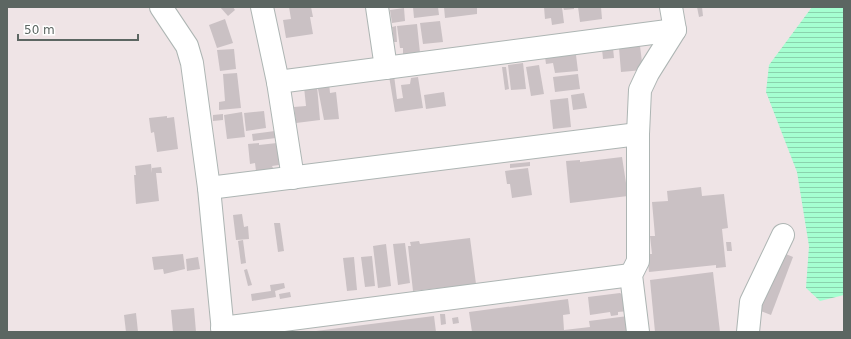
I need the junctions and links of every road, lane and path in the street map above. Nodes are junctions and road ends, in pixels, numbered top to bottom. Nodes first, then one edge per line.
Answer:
1 (161, 7) edge
2 (262, 7) edge
3 (377, 7) edge
4 (671, 7) edge
5 (675, 30) junction
6 (386, 68) junction
7 (278, 82) junction
8 (638, 134) junction
9 (293, 178) junction
10 (209, 188) junction
11 (783, 236) dead end
12 (631, 275) junction
13 (223, 330) edge
14 (638, 332) edge
15 (748, 332) edge

1 - 10 street
2 - 7 street
3 - 6 street
4 - 5 street
5 - 6 street
5 - 8 street
6 - 7 street
7 - 9 street
8 - 9 street
8 - 12 street
9 - 10 street
10 - 13 street
11 - 15 street
12 - 13 street
12 - 14 street

